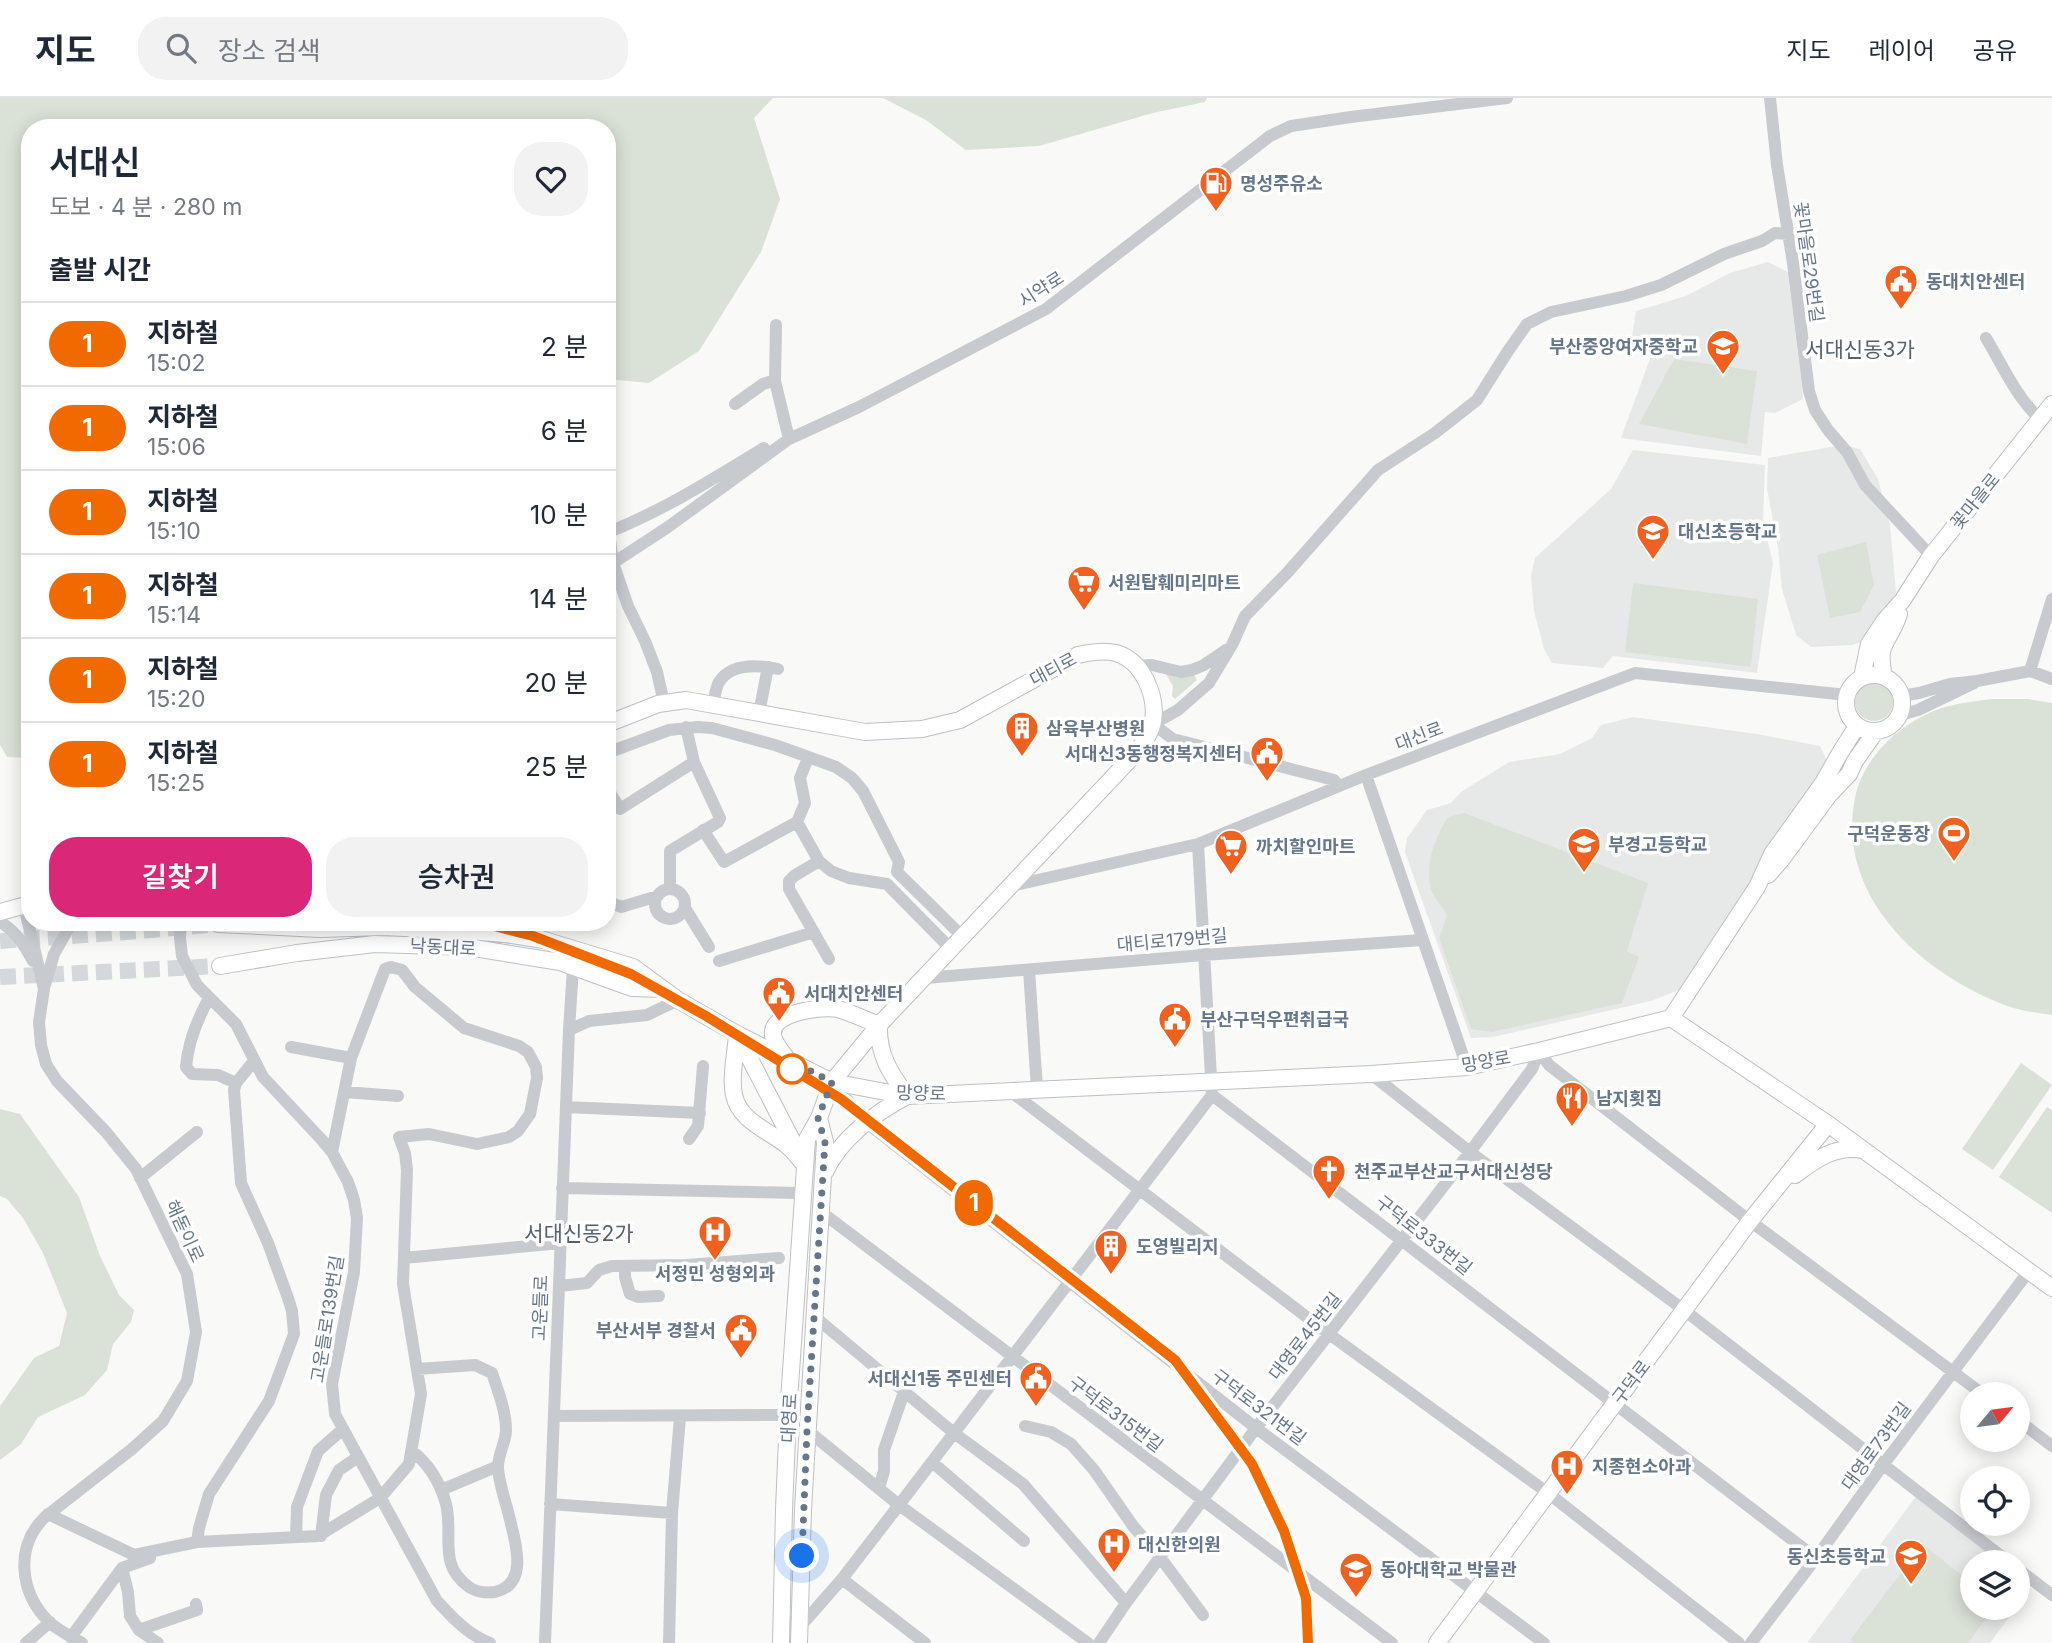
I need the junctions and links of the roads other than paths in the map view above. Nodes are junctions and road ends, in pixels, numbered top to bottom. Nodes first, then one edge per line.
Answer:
1 (1507, 98) edge
2 (1770, 98) edge
3 (1788, 234) junction
4 (776, 326) dead end
5 (1986, 338) dead end
6 (775, 380) junction
7 (735, 404) dead end
8 (2052, 404) edge
9 (2040, 419) junction
10 (788, 435) junction
11 (616, 529) edge
12 (1931, 556) junction
13 (616, 561) edge
14 (616, 579) edge
15 (2052, 598) edge
16 (1902, 601) junction
17 (1232, 645) junction
18 (1135, 666) junction
19 (2030, 671) junction
20 (1884, 676) junction
21 (1862, 677) junction
22 (2052, 679) edge
23 (1977, 681) junction
24 (1847, 695) junction
25 (1901, 696) junction
26 (664, 703) junction
27 (713, 705) junction
28 (760, 713) junction
29 (1900, 715) junction
30 (616, 717) edge
31 (1153, 724) junction
32 (1857, 726) junction
33 (686, 727) junction
34 (1876, 731) junction
35 (616, 750) edge
36 (808, 758) junction
37 (694, 762) junction
38 (1366, 775) junction
39 (1339, 786) junction
40 (616, 803) edge
41 (797, 822) junction
42 (703, 830) junction
43 (1198, 844) junction
44 (819, 861) junction
45 (1012, 886) junction
46 (1757, 887) junction
47 (670, 888) junction
48 (658, 895) junction
49 (616, 905) edge
50 (21, 907) edge
51 (685, 908) junction
52 (0, 912) edge
53 (0, 922) edge
54 (32, 931) edge
55 (67, 931) edge
56 (180, 931) edge
57 (453, 931) edge
58 (814, 932) junction
59 (1422, 940) junction
60 (958, 944) junction
61 (709, 947) dead end
62 (1204, 955) junction
63 (828, 959) dead end
64 (719, 961) dead end
65 (220, 966) tunnel mouth
66 (573, 967) junction
67 (40, 970) junction
68 (1029, 970) junction
69 (925, 978) junction
70 (44, 989) junction
71 (662, 989) junction
72 (209, 998) junction
73 (678, 1000) junction
74 (1671, 1018) junction
75 (879, 1025) junction
76 (569, 1030) junction
77 (737, 1034) junction
78 (291, 1047) dead end
79 (1539, 1051) junction
80 (351, 1058) junction
81 (787, 1059) junction
82 (254, 1062) junction
83 (703, 1066) dead end
84 (1467, 1066) junction
85 (1371, 1074) junction
86 (832, 1082) junction
87 (236, 1083) junction
88 (1212, 1088) junction
89 (1037, 1090) junction
90 (1010, 1091) junction
91 (344, 1092) junction
92 (398, 1096) dead end
93 (907, 1096) junction
94 (566, 1107) junction
95 (700, 1113) junction
96 (818, 1118) junction
97 (867, 1123) junction
98 (1828, 1124) junction
99 (197, 1132) dead end
100 (689, 1139) dead end
101 (1864, 1150) junction
102 (332, 1152) junction
103 (1469, 1152) junction
104 (804, 1164) junction
105 (141, 1178) junction
106 (823, 1178) junction
107 (562, 1188) junction
108 (1140, 1189) junction
109 (1776, 1189) junction
110 (802, 1193) junction
111 (821, 1211) junction
112 (1750, 1221) junction
113 (1402, 1240) junction
114 (561, 1243) junction
115 (404, 1258) junction
116 (779, 1258) dead end
117 (625, 1266) junction
118 (2029, 1271) junction
119 (1070, 1282) junction
120 (559, 1286) junction
121 (2052, 1288) edge
122 (659, 1296) dead end
123 (1684, 1310) junction
124 (815, 1317) junction
125 (1329, 1334) junction
126 (1013, 1357) junction
127 (417, 1369) junction
128 (1953, 1371) junction
129 (1967, 1382) edge
130 (904, 1392) junction
131 (1614, 1405) junction
132 (788, 1415) junction
133 (554, 1416) junction
134 (680, 1417) junction
135 (1025, 1426) dead end
136 (1256, 1427) junction
137 (343, 1429) junction
138 (2030, 1429) edge
139 (807, 1430) junction
140 (954, 1433) junction
141 (2052, 1446) edge
142 (412, 1451) junction
143 (358, 1457) junction
144 (932, 1462) junction
145 (1883, 1465) junction
146 (498, 1466) junction
147 (879, 1488) junction
148 (441, 1490) junction
149 (1548, 1493) junction
150 (380, 1498) junction
151 (1202, 1500) junction
152 (550, 1504) junction
153 (899, 1505) junction
154 (672, 1513) junction
155 (48, 1514) junction
156 (321, 1536) junction
157 (296, 1537) junction
158 (1024, 1541) dead end
159 (197, 1542) junction
160 (1993, 1550) edge
161 (1160, 1557) junction
162 (1816, 1559) junction
163 (122, 1568) junction
164 (2030, 1578) edge
165 (842, 1579) junction
166 (1476, 1591) junction
167 (2052, 1595) edge
168 (1126, 1603) junction
169 (196, 1604) dead end
170 (1203, 1615) dead end
171 (50, 1622) junction
172 (139, 1630) junction
173 (799, 1635) edge
174 (76, 1641) edge
175 (26, 1643) edge
176 (158, 1643) edge
177 (490, 1643) edge
178 (545, 1643) edge
179 (669, 1643) edge
180 (781, 1643) edge
181 (925, 1643) edge
182 (1088, 1643) edge
183 (1099, 1643) edge
184 (1392, 1643) edge
185 (1437, 1643) edge
186 (1544, 1643) edge
187 (1739, 1643) edge
188 (1751, 1643) edge

1 - 10 street, 시약로
2 - 3 street, 꽃마을로29번길
3 - 12 street, 꽃마을로29번길
3 - 17 street
4 - 6 street
5 - 9 street
6 - 7 street
6 - 10 street
8 - 9 main road, 꽃마을로
9 - 12 main road, 꽃마을로
10 - 11 street
10 - 13 street, 시약로
12 - 16 main road, 꽃마을로
14 - 26 street
15 - 19 street
16 - 20 main road, 꽃마을로
16 - 21 main road, 꽃마을로
17 - 18 street
17 - 31 street
18 - 28 main road, 대티로
18 - 31 main road
19 - 22 street
19 - 23 street
20 - 21 main road
20 - 25 main road
21 - 24 main road, 꽃마을로
23 - 25 street
23 - 29 street
24 - 32 main road
24 - 38 street, 대신로
25 - 29 main road
26 - 27 main road, 대티로
26 - 30 main road, 대티로
27 - 28 main road, 대티로
27 - 28 street
29 - 34 main road
31 - 39 street
31 - 45 main road
32 - 34 main road
32 - 46 main road
33 - 35 street
33 - 36 street
33 - 37 street
34 - 46 main road
36 - 41 street
36 - 60 street
37 - 40 street
37 - 42 street
38 - 39 street, 대신로
38 - 59 street
39 - 43 street, 대신로
41 - 42 street
41 - 44 street
42 - 47 street
43 - 45 street, 대신로
43 - 62 street
44 - 58 street
44 - 60 street
45 - 60 main road
46 - 74 main road
47 - 48 street
47 - 51 street
48 - 49 street
48 - 51 street
50 - 52 main road
51 - 61 street
53 - 67 street
54 - 67 street, 해돋이로
55 - 70 street
56 - 72 street, 고운들로139번길
57 - 71 main road, 낙동대로
58 - 63 street
58 - 64 street
59 - 62 street, 대티로179번길
59 - 84 street
60 - 69 main road
62 - 68 street, 대티로179번길
62 - 88 street
65 - 66 main road, 낙동대로
66 - 71 main road, 낙동대로
66 - 76 street, 고운들로
67 - 70 street, 해돋이로
68 - 69 street, 대티로179번길
68 - 89 street
69 - 75 main road
70 - 105 street, 해돋이로
71 - 73 main road, 낙동대로
72 - 82 street, 고운들로139번길
72 - 87 street
73 - 76 street
73 - 77 main road, 낙동대로
74 - 79 main road, 망양로
74 - 98 main road
75 - 81 main road
75 - 86 main road
75 - 93 main road
76 - 94 street, 고운들로
77 - 81 main road, 낙동대로
77 - 104 main road
77 - 104 main road
78 - 80 street
79 - 84 main road, 망양로
79 - 103 street, 대영로45번길
79 - 112 street
80 - 91 street
80 - 115 street
81 - 86 main road, 낙동대로
82 - 87 street
82 - 102 street, 고운들로139번길
83 - 95 street
84 - 85 main road, 망양로
85 - 88 main road, 망양로
85 - 103 street
86 - 93 main road, 망양로
86 - 96 main road
86 - 97 street, 구덕로321번길
87 - 159 street
88 - 89 main road, 망양로
88 - 108 street
88 - 113 street, 구덕로333번길
89 - 90 main road, 망양로
90 - 93 main road, 망양로
90 - 108 street
91 - 92 street
91 - 102 street
93 - 97 main road
94 - 95 street
94 - 107 street, 고운들로
95 - 100 street
96 - 104 main road, 대영로
96 - 106 main road, 대영로
97 - 106 main road
97 - 119 street, 구덕로321번길
98 - 101 main road
98 - 109 main road, 구덕로
99 - 105 street
101 - 109 main road
101 - 118 main road
102 - 137 street, 고운들로139번길
103 - 113 street, 대영로45번길
103 - 123 street
104 - 110 main road, 대영로
105 - 155 street, 해돋이로
106 - 111 main road, 대영로
107 - 110 street
107 - 114 street, 고운들로
108 - 119 street
108 - 125 street
109 - 112 main road, 구덕로
110 - 132 main road, 대영로
111 - 124 main road, 대영로
111 - 126 street, 구덕로315번길
112 - 123 main road, 구덕로
112 - 128 street
113 - 125 street, 대영로45번길
113 - 131 street, 구덕로333번길
114 - 115 street
114 - 120 street, 고운들로
115 - 127 street
116 - 117 street
117 - 120 street
117 - 122 street
118 - 121 main road
118 - 128 street, 대영로73번길
119 - 126 street
119 - 136 street, 구덕로321번길
120 - 133 street, 고운들로
123 - 131 main road, 구덕로
123 - 145 street
124 - 130 street
124 - 139 main road, 대영로
125 - 136 street, 대영로45번길
125 - 149 street
126 - 140 street
126 - 151 street, 구덕로315번길
127 - 142 street
127 - 146 street
128 - 129 street
128 - 145 street, 대영로73번길
130 - 140 street
130 - 147 street
131 - 149 main road, 구덕로
131 - 162 street, 구덕로333번길
132 - 134 street
132 - 180 main road, 대영로
133 - 134 street
133 - 152 street, 고운들로
134 - 154 street
135 - 161 street
136 - 151 street, 대영로45번길
136 - 166 street, 구덕로321번길
137 - 143 street, 고운들로139번길
137 - 157 street
138 - 141 street
139 - 147 street
139 - 173 main road, 대영로
140 - 144 street
140 - 168 street
142 - 148 street
142 - 150 street
143 - 150 street, 고운들로139번길
143 - 156 street
144 - 153 street
144 - 158 street
145 - 160 street
145 - 162 street, 대영로73번길
146 - 148 street
146 - 148 street
147 - 153 street
149 - 166 main road, 구덕로
149 - 187 street
150 - 156 street
150 - 177 street, 고운들로139번길
151 - 161 street, 대영로45번길
151 - 184 street, 구덕로315번길
152 - 154 street
152 - 178 street, 고운들로
153 - 165 street
153 - 182 street
154 - 179 street
155 - 159 street
155 - 171 street, 해돋이로
156 - 157 street
157 - 159 street
159 - 163 street
161 - 168 street, 대영로45번길
161 - 170 street
162 - 188 street, 대영로73번길
163 - 172 street
163 - 174 street
164 - 167 street
165 - 173 street
165 - 181 street
166 - 185 main road, 구덕로
166 - 186 street, 구덕로321번길
168 - 183 street, 대영로45번길
169 - 172 street
171 - 174 street, 해돋이로
171 - 175 street
172 - 176 street

